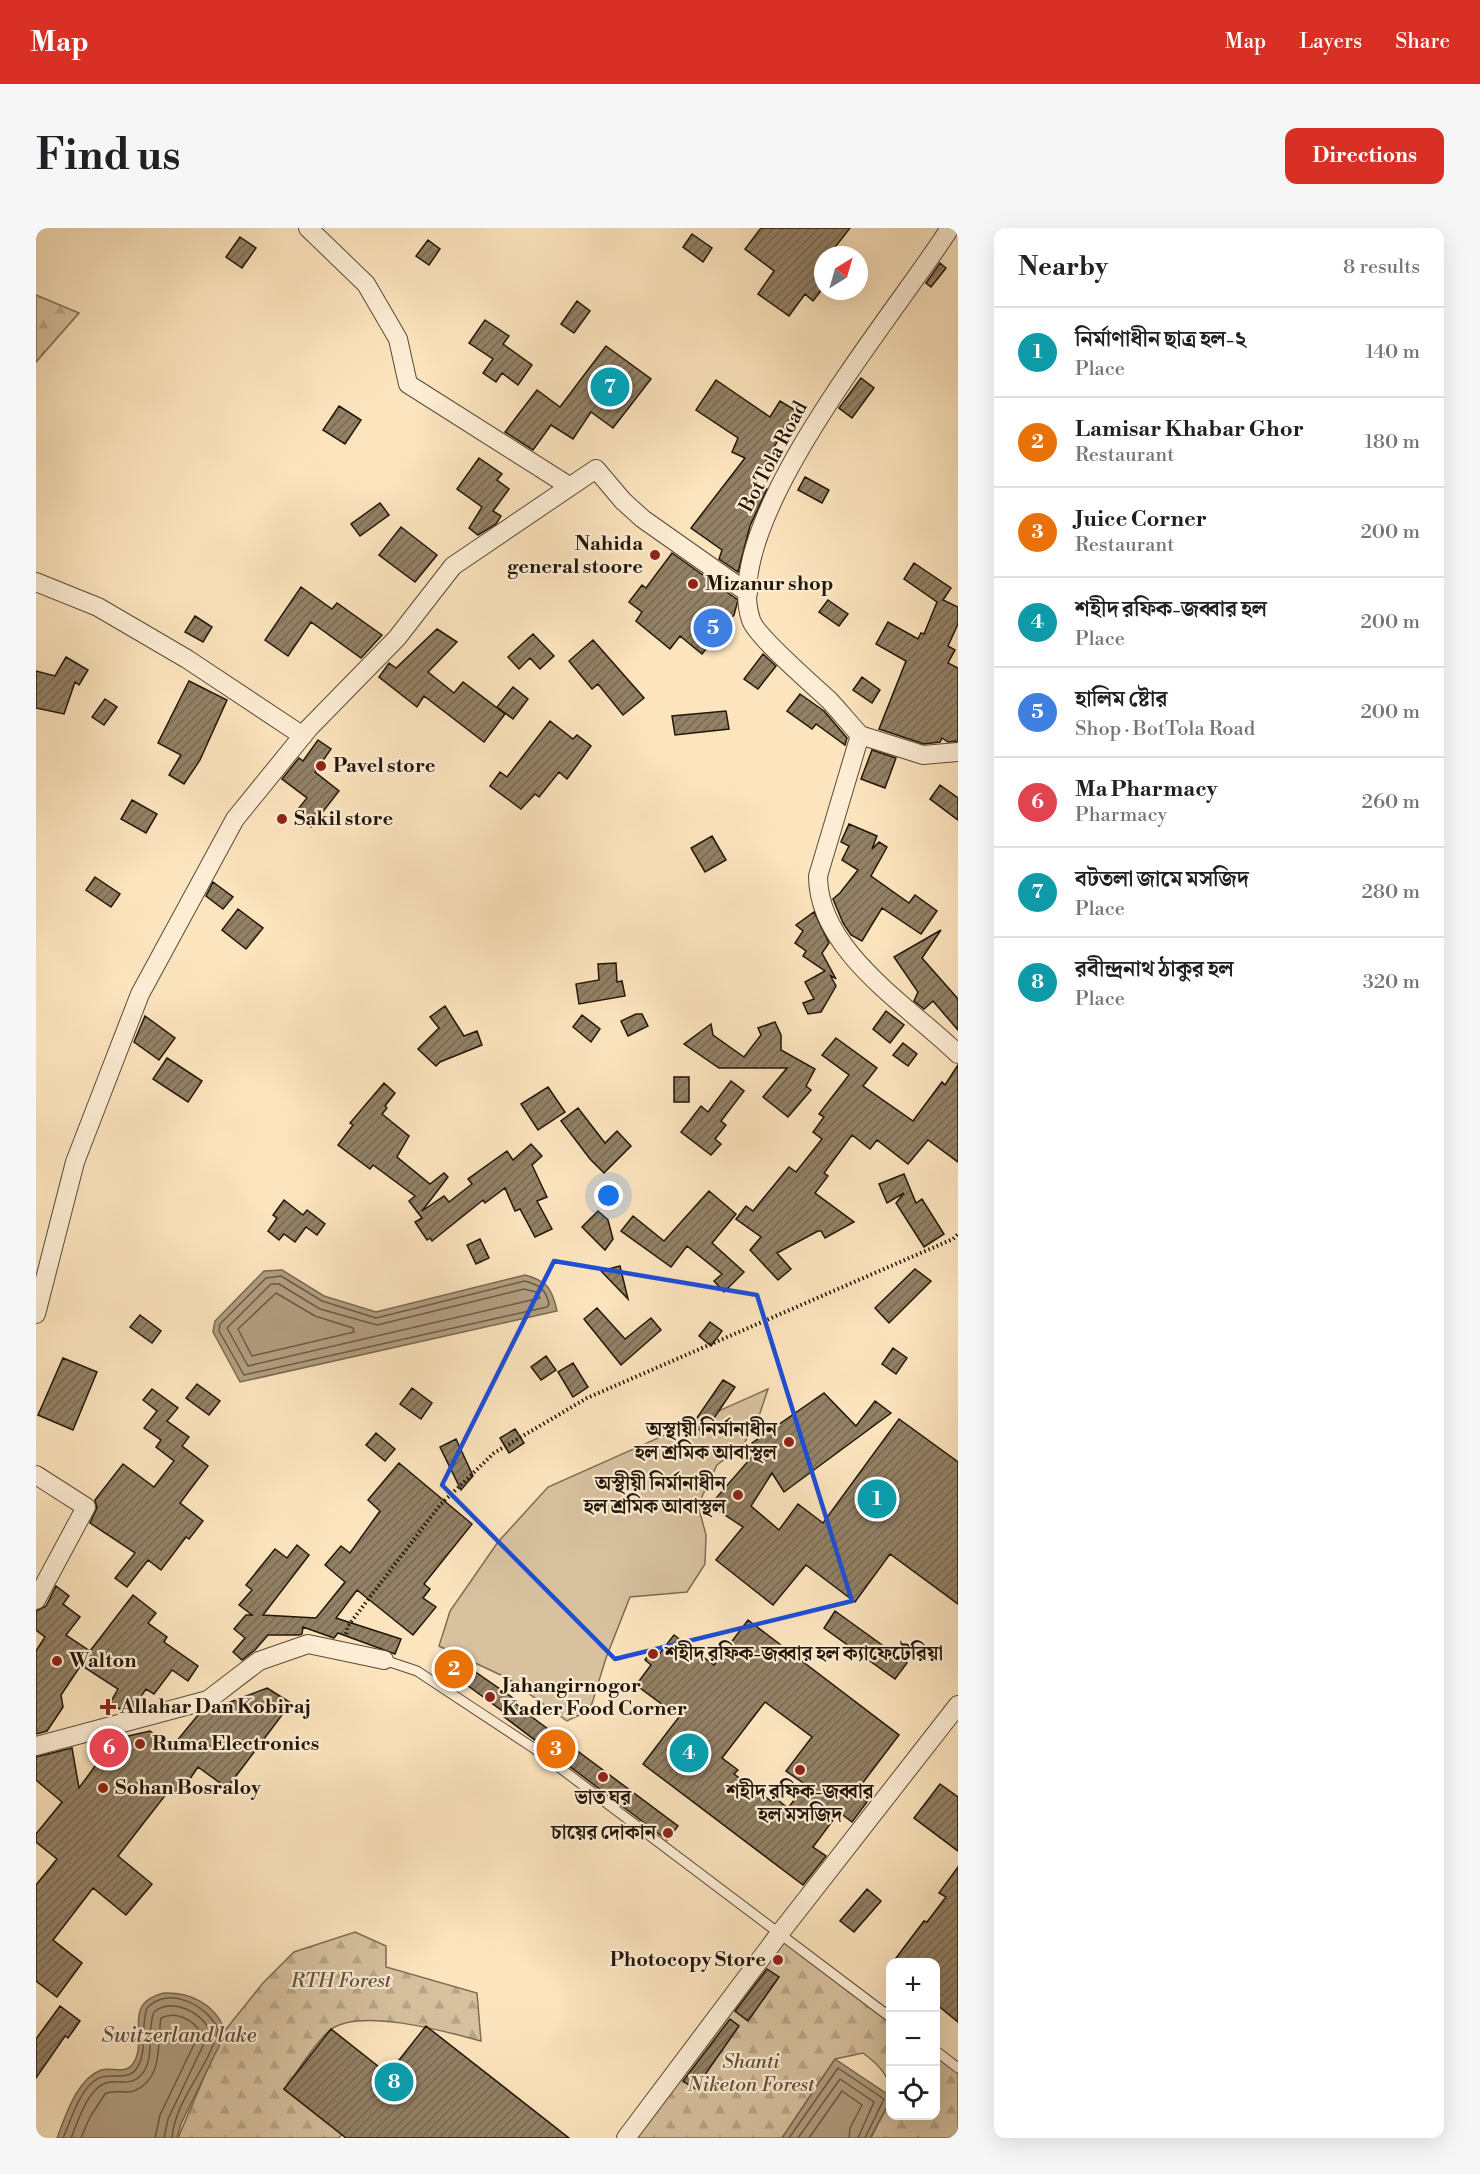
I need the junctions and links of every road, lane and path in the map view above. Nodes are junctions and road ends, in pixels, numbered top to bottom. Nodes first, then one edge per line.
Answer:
1 (308, 228) edge
2 (950, 228) edge
3 (569, 486) junction
4 (36, 582) edge
5 (748, 593) junction
6 (860, 735) junction
7 (303, 736) junction
8 (958, 752) edge
9 (958, 1054) edge
10 (958, 1233) edge
11 (36, 1314) edge
12 (36, 1475) edge
13 (36, 1600) edge
14 (341, 1652) junction
15 (384, 1660) joint
16 (958, 1705) edge
17 (36, 1746) edge
18 (780, 1933) junction
19 (886, 2013) edge
20 (940, 2054) edge
21 (958, 2068) edge
22 (626, 2138) edge

1 - 3 street
2 - 5 street, BotTola Road
3 - 5 street
3 - 7 street
4 - 7 street
5 - 6 street, BotTola Road
6 - 8 street
6 - 9 street
7 - 11 street
10 - 14 path
12 - 13 street
14 - 15 street
14 - 17 street
15 - 18 lane
16 - 18 street
18 - 19 lane
18 - 22 street
20 - 21 lane

